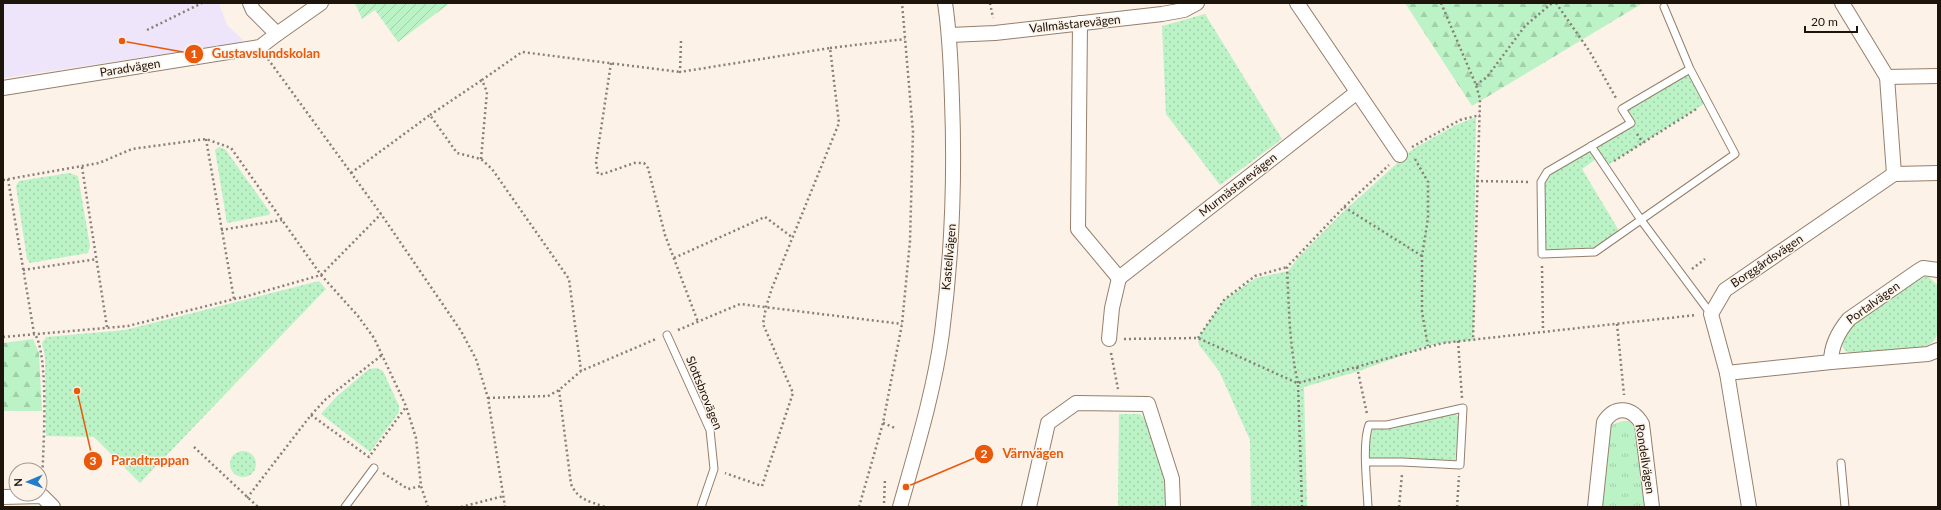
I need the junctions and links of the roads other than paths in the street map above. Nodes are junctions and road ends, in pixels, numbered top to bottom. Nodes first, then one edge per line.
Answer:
1 (250, 3) edge
2 (321, 3) edge
3 (945, 3) edge
4 (1197, 3) edge
5 (1297, 3) edge
6 (1842, 3) edge
7 (1664, 6) dead end
8 (1080, 23) junction
9 (277, 34) junction
10 (950, 35) junction
11 (1690, 69) junction
12 (1938, 76) edge
13 (1887, 77) junction
14 (3, 88) edge
15 (1356, 93) junction
16 (1591, 146) junction
17 (1405, 152) road end
18 (1938, 173) edge
19 (1894, 174) junction
20 (1641, 220) junction
21 (1938, 270) edge
22 (1120, 278) junction
23 (1711, 314) junction
24 (668, 335) road end
25 (1109, 339) road end
26 (1938, 350) edge
27 (1831, 362) junction
28 (1727, 373) junction
29 (1367, 462) junction
30 (1841, 463) dead end
31 (374, 468) road end
32 (3, 497) edge
33 (53, 507) edge
34 (345, 507) edge
35 (701, 507) edge
36 (900, 507) edge
37 (1029, 507) edge
38 (1173, 507) edge
39 (1368, 507) edge
40 (1594, 507) edge
41 (1652, 507) edge
42 (1749, 507) edge
43 (1845, 507) edge

1 - 9 street
2 - 9 street, Paradvägen
3 - 10 street, Kastellvägen
4 - 8 street, Vallmästarevägen
5 - 15 street
6 - 13 street
7 - 11 lane
8 - 10 street, Vallmästarevägen
8 - 22 street
9 - 14 street, Paradvägen
10 - 36 street, Kastellvägen
11 - 16 lane
11 - 20 lane
12 - 13 street
13 - 19 street
15 - 17 street
15 - 22 street, Murmästarevägen
16 - 20 lane
16 - 20 lane
18 - 19 street
19 - 23 street, Borggårdsvägen
20 - 23 lane
21 - 27 street, Portalvägen
22 - 25 street
23 - 28 street
24 - 35 lane, Slottsbrovägen
26 - 27 street
27 - 28 street
28 - 42 street
29 - 29 lane
29 - 39 lane
30 - 43 lane
31 - 34 lane
32 - 33 street
37 - 38 street
40 - 41 street, Rondellvägen

